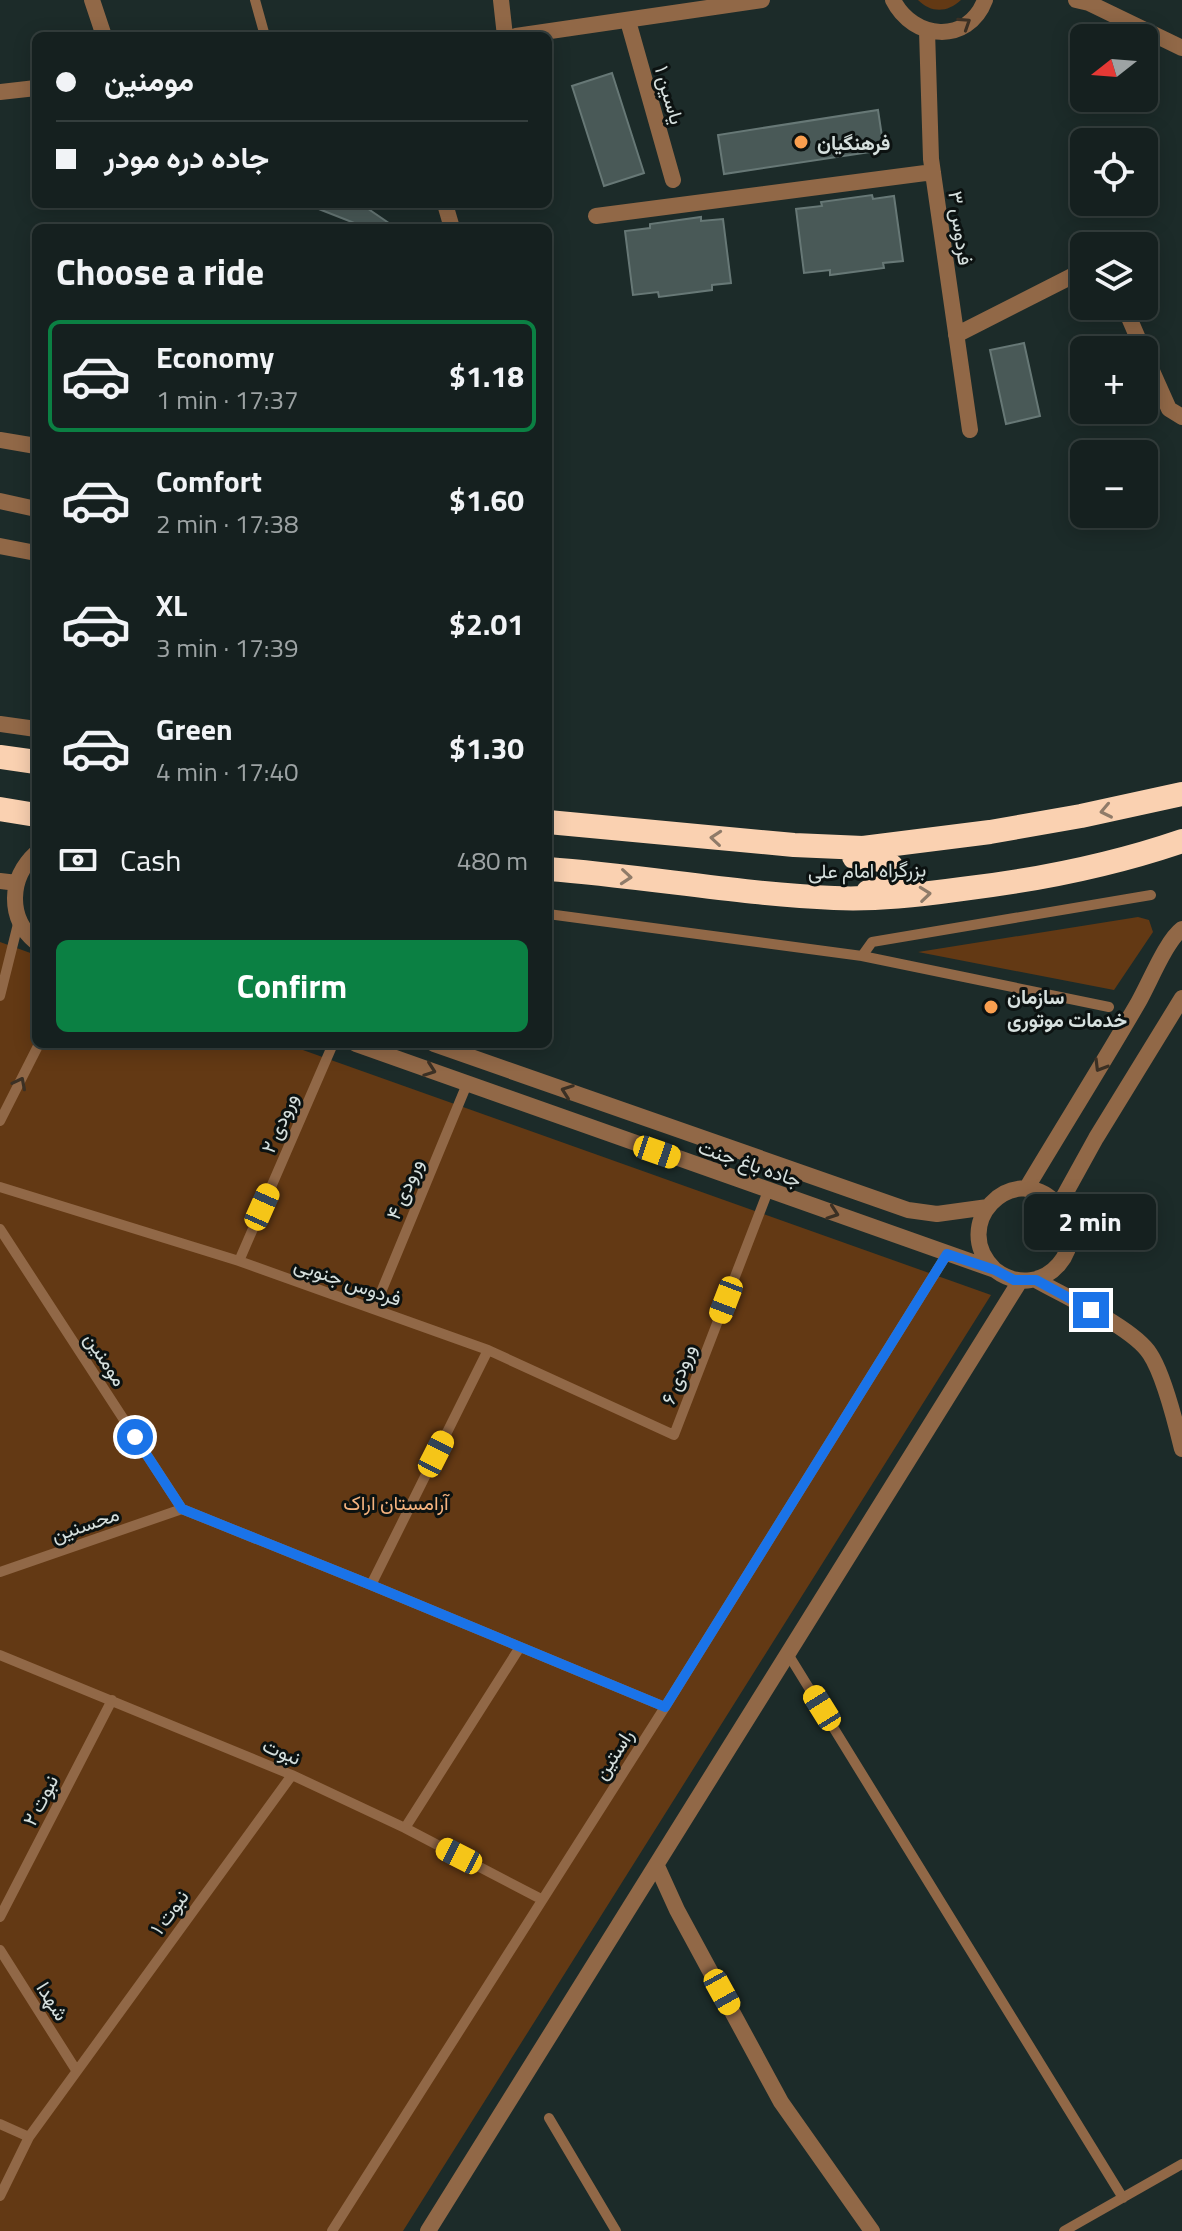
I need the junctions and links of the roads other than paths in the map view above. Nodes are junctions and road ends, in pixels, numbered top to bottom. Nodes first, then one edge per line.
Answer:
1 (92, 0) edge
2 (255, 0) edge
3 (501, 0) edge
4 (762, 0) edge
5 (893, 0) edge
6 (985, 0) edge
7 (1076, 0) edge
8 (628, 21) junction
9 (927, 31) junction
10 (103, 32) edge
11 (264, 32) edge
12 (505, 32) edge
13 (546, 32) edge
14 (1182, 48) edge
15 (32, 88) edge
16 (0, 92) edge
17 (933, 172) junction
18 (673, 180) dead end
19 (596, 216) dead end
20 (1070, 277) edge
21 (956, 335) junction
22 (1158, 384) edge
23 (1182, 417) edge
24 (970, 430) dead end
25 (0, 440) edge
26 (32, 445) edge
27 (0, 501) edge
28 (32, 508) edge
29 (0, 546) edge
30 (32, 552) edge
31 (0, 724) edge
32 (32, 728) edge
33 (0, 757) edge
34 (32, 761) edge
35 (1182, 794) edge
36 (0, 809) edge
37 (32, 814) edge
38 (552, 822) edge
39 (1182, 841) edge
40 (794, 845) junction
41 (32, 858) edge
42 (552, 869) edge
43 (0, 881) edge
44 (17, 883) junction
45 (791, 895) junction
46 (1151, 895) dead end
47 (0, 909) edge
48 (552, 915) edge
49 (18, 917) junction
50 (1182, 929) edge
51 (32, 936) edge
52 (862, 956) junction
53 (0, 996) edge
54 (1182, 998) edge
55 (1109, 1007) dead end
56 (1177, 1016) edge
57 (37, 1048) edge
58 (331, 1048) edge
59 (367, 1048) edge
60 (445, 1048) edge
61 (467, 1084) junction
62 (610, 1107) junction
63 (0, 1121) edge
64 (601, 1132) junction
65 (0, 1187) edge
66 (1026, 1189) junction
67 (768, 1191) junction
68 (1059, 1205) junction
69 (988, 1207) junction
70 (0, 1229) edge
71 (947, 1254) junction
72 (239, 1261) junction
73 (995, 1270) junction
74 (1028, 1280) junction
75 (374, 1309) junction
76 (488, 1350) junction
77 (674, 1435) joint
78 (1182, 1449) edge
79 (182, 1509) junction
80 (0, 1572) edge
81 (371, 1585) junction
82 (520, 1647) junction
83 (788, 1654) junction
84 (0, 1655) edge
85 (112, 1700) junction
86 (665, 1707) junction
87 (292, 1775) junction
88 (405, 1828) junction
89 (657, 1866) junction
90 (541, 1899) junction
91 (0, 1917) edge
92 (0, 1950) edge
93 (76, 2070) junction
94 (549, 2118) dead end
95 (0, 2124) edge
96 (29, 2137) junction
97 (1182, 2164) edge
98 (0, 2196) edge
99 (1123, 2198) junction
100 (332, 2231) edge
101 (428, 2231) edge
102 (616, 2231) edge
103 (872, 2231) edge
104 (1064, 2231) edge

1 - 10 street
2 - 11 lane
3 - 12 street
4 - 8 street
5 - 9 street
9 -> 6 street
7 - 14 street
8 - 13 street
8 - 18 street, یاسین ۱
9 - 17 street, فردوس ۳
15 - 16 street
17 - 19 street
17 - 21 street, فردوس ۳
20 - 21 street
21 - 24 street, فردوس ۳
22 - 23 street
25 - 26 street
27 - 28 street
29 - 30 street
31 - 32 street
33 - 34 highway
35 -> 40 highway, بزرگراه امام علی
36 - 37 highway
40 -> 38 highway, بزرگراه امام علی
45 -> 39 highway, بزرگراه امام علی
40 - 45 highway
41 - 44 street
42 -> 45 highway, بزرگراه امام علی
43 - 44 street
44 - 49 street
46 - 52 lane
47 - 49 street
48 - 52 lane
49 - 51 street
49 - 53 lane
50 -> 66 street
52 - 55 lane
54 - 56 street
56 - 68 street
63 -> 57 lane
58 - 72 lane, ورودی ۲
59 -> 61 street, جاده باغ جنت
62 -> 60 street, جاده باغ جنت
61 - 64 street, جاده باغ جنت
61 - 75 lane, ورودی ۴
62 - 64 street
62 - 69 street, جاده باغ جنت
64 - 67 street, جاده باغ جنت
65 - 72 lane, فردوس جنوبی
66 - 68 street
66 - 69 street
67 -> 71 street, جاده باغ جنت
67 - 77 lane, ورودی ۶
68 - 74 street
69 - 73 street
70 - 79 lane, مومنین
71 - 73 street, جاده باغ جنت
71 - 86 lane, راستین
72 - 75 lane, فردوس جنوبی
73 - 74 street
74 - 78 street
74 - 83 street
75 - 76 lane, فردوس جنوبی
76 - 77 lane, فردوس جنوبی
76 - 81 lane
79 - 80 lane, محسنین
79 - 81 lane
81 - 82 lane
82 - 86 lane
82 - 88 lane
83 - 89 street
83 - 99 lane
84 - 85 lane, نبوت
85 - 87 lane, نبوت
85 - 91 lane, نبوت ۲
86 - 90 lane, راستین
87 - 88 lane, نبوت
87 - 93 lane, نبوت ۱
88 - 90 lane, نبوت
89 - 101 street
89 - 103 street
90 - 100 lane, راستین
92 - 93 lane, شهدا
93 - 96 lane, نبوت ۱
94 - 102 lane
95 - 96 lane
96 - 98 lane, نبوت ۱
97 - 99 lane
99 - 104 lane

